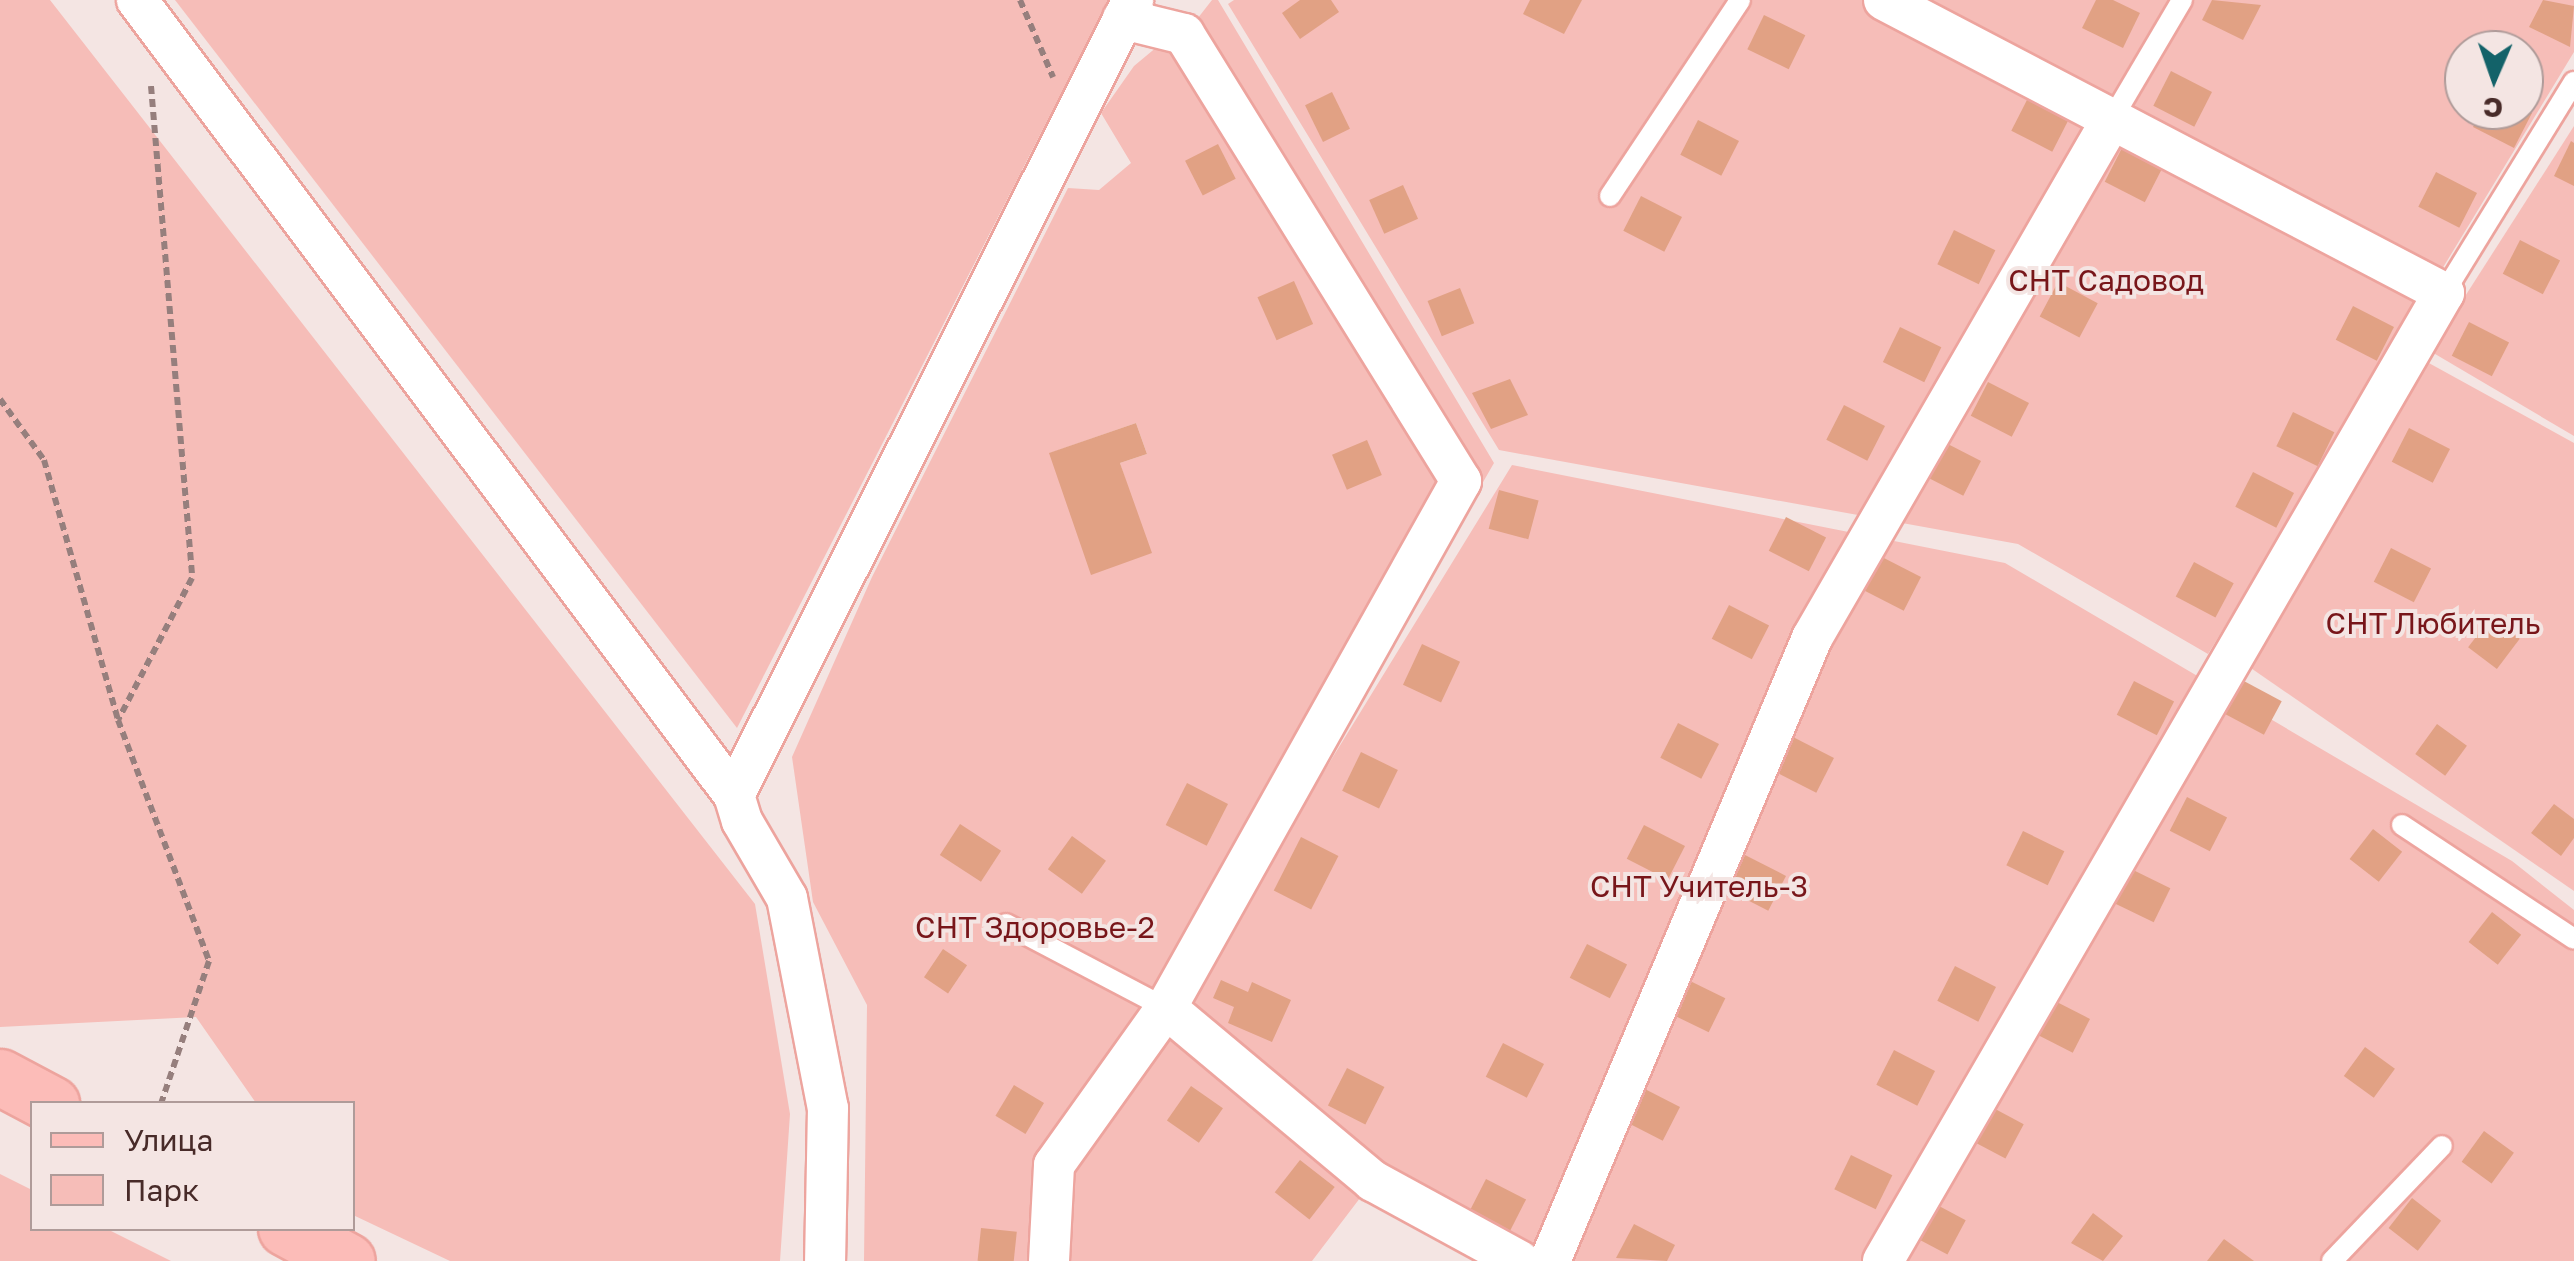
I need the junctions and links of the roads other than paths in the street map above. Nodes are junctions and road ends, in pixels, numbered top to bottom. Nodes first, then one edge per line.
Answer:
1 (1740, 0) edge
2 (1884, 0) edge
3 (2182, 0) edge
4 (140, 4) edge
5 (1136, 6) edge
6 (2574, 82) edge
7 (2112, 120) junction
8 (1610, 196) dead end
9 (2444, 293) junction
10 (734, 795) junction
11 (2402, 825) dead end
12 (1006, 924) dead end
13 (2574, 939) edge
14 (1166, 1008) junction
15 (0, 1077) edge
16 (45, 1101) edge
17 (2442, 1146) dead end
18 (291, 1231) edge
19 (339, 1259) edge
20 (824, 1261) edge
21 (1049, 1261) edge
22 (1520, 1261) edge
23 (1550, 1261) edge
24 (1883, 1261) edge
25 (2332, 1261) edge

1 - 8 lane
2 - 7 street
3 - 7 lane
4 - 10 street
5 - 10 street
5 - 14 street
6 - 9 lane
7 - 9 street
7 - 23 street
9 - 24 street
10 - 20 street
11 - 13 lane
12 - 14 lane
14 - 21 street
14 - 22 street
15 - 16 main road
17 - 25 lane
18 - 19 main road

